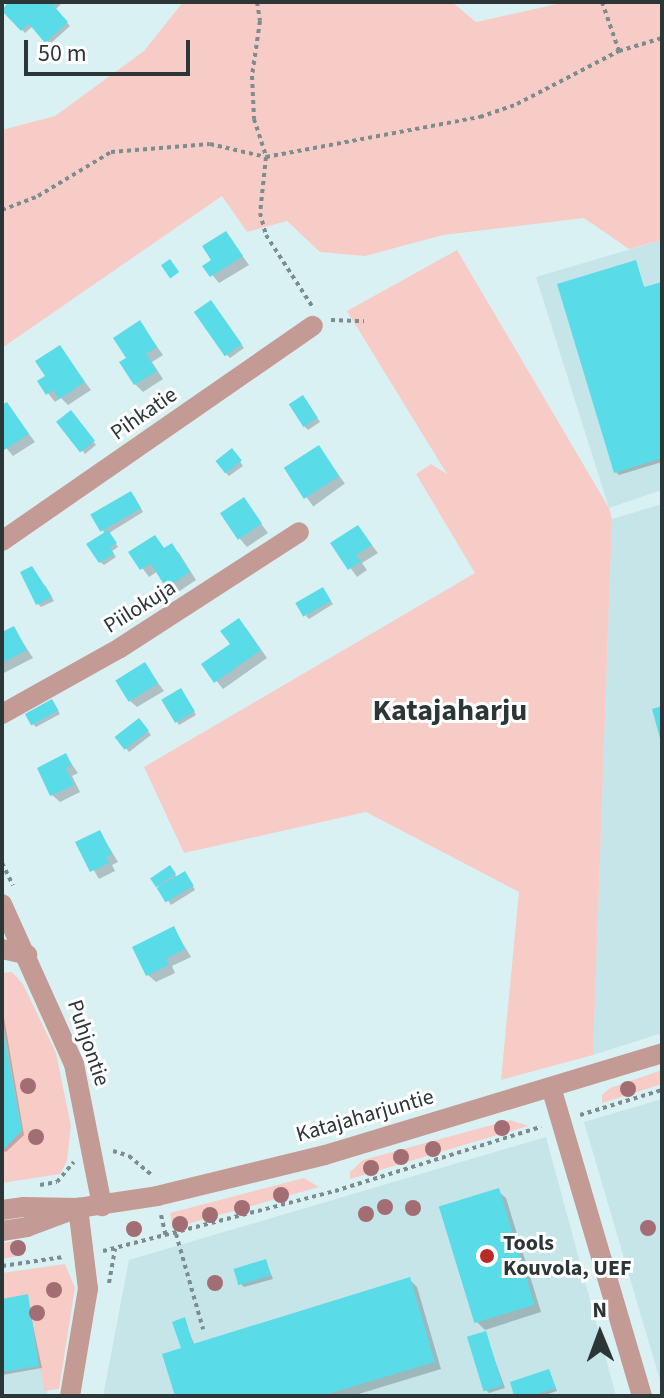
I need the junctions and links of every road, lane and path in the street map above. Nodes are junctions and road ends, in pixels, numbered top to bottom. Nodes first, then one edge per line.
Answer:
1 (257, 2) edge
2 (602, 2) edge
3 (662, 38) edge
4 (619, 51) junction
5 (266, 157) junction
6 (2, 210) edge
7 (364, 321) dead end
8 (317, 323) junction
9 (299, 532) dead end
10 (2, 541) edge
11 (2, 714) edge
12 (2, 904) edge
13 (2, 949) edge
14 (27, 955) junction
15 (662, 1053) edge
16 (551, 1087) junction
17 (662, 1090) edge
18 (586, 1113) dead end
19 (538, 1128) dead end
20 (79, 1156) dead end
21 (33, 1187) dead end
22 (102, 1206) junction
23 (78, 1208) junction
24 (2, 1210) edge
25 (161, 1215) dead end
26 (2, 1231) edge
27 (176, 1234) junction
28 (166, 1236) junction
29 (115, 1249) dead end
30 (58, 1258) dead end
31 (2, 1266) edge
32 (203, 1329) dead end
33 (70, 1396) edge
34 (642, 1396) edge

1 - 5 path
2 - 4 path
3 - 4 path
4 - 5 path
5 - 6 path
5 - 8 path
7 - 8 path
8 - 10 street, Pihkatie
9 - 11 street, Piilokuja
12 - 14 street, Puhjontie
13 - 14 street
14 - 22 street, Puhjontie
15 - 16 street, Katajaharjuntie
16 - 22 street, Katajaharjuntie
16 - 34 street
17 - 18 path
19 - 27 path
20 - 21 path
22 - 23 street, Katajaharjuntie
23 - 24 street, Katajaharjuntie
23 - 26 street, Katajaharjuntie
23 - 33 street
25 - 28 path
27 - 28 path
27 - 32 path
28 - 29 path
30 - 31 path

